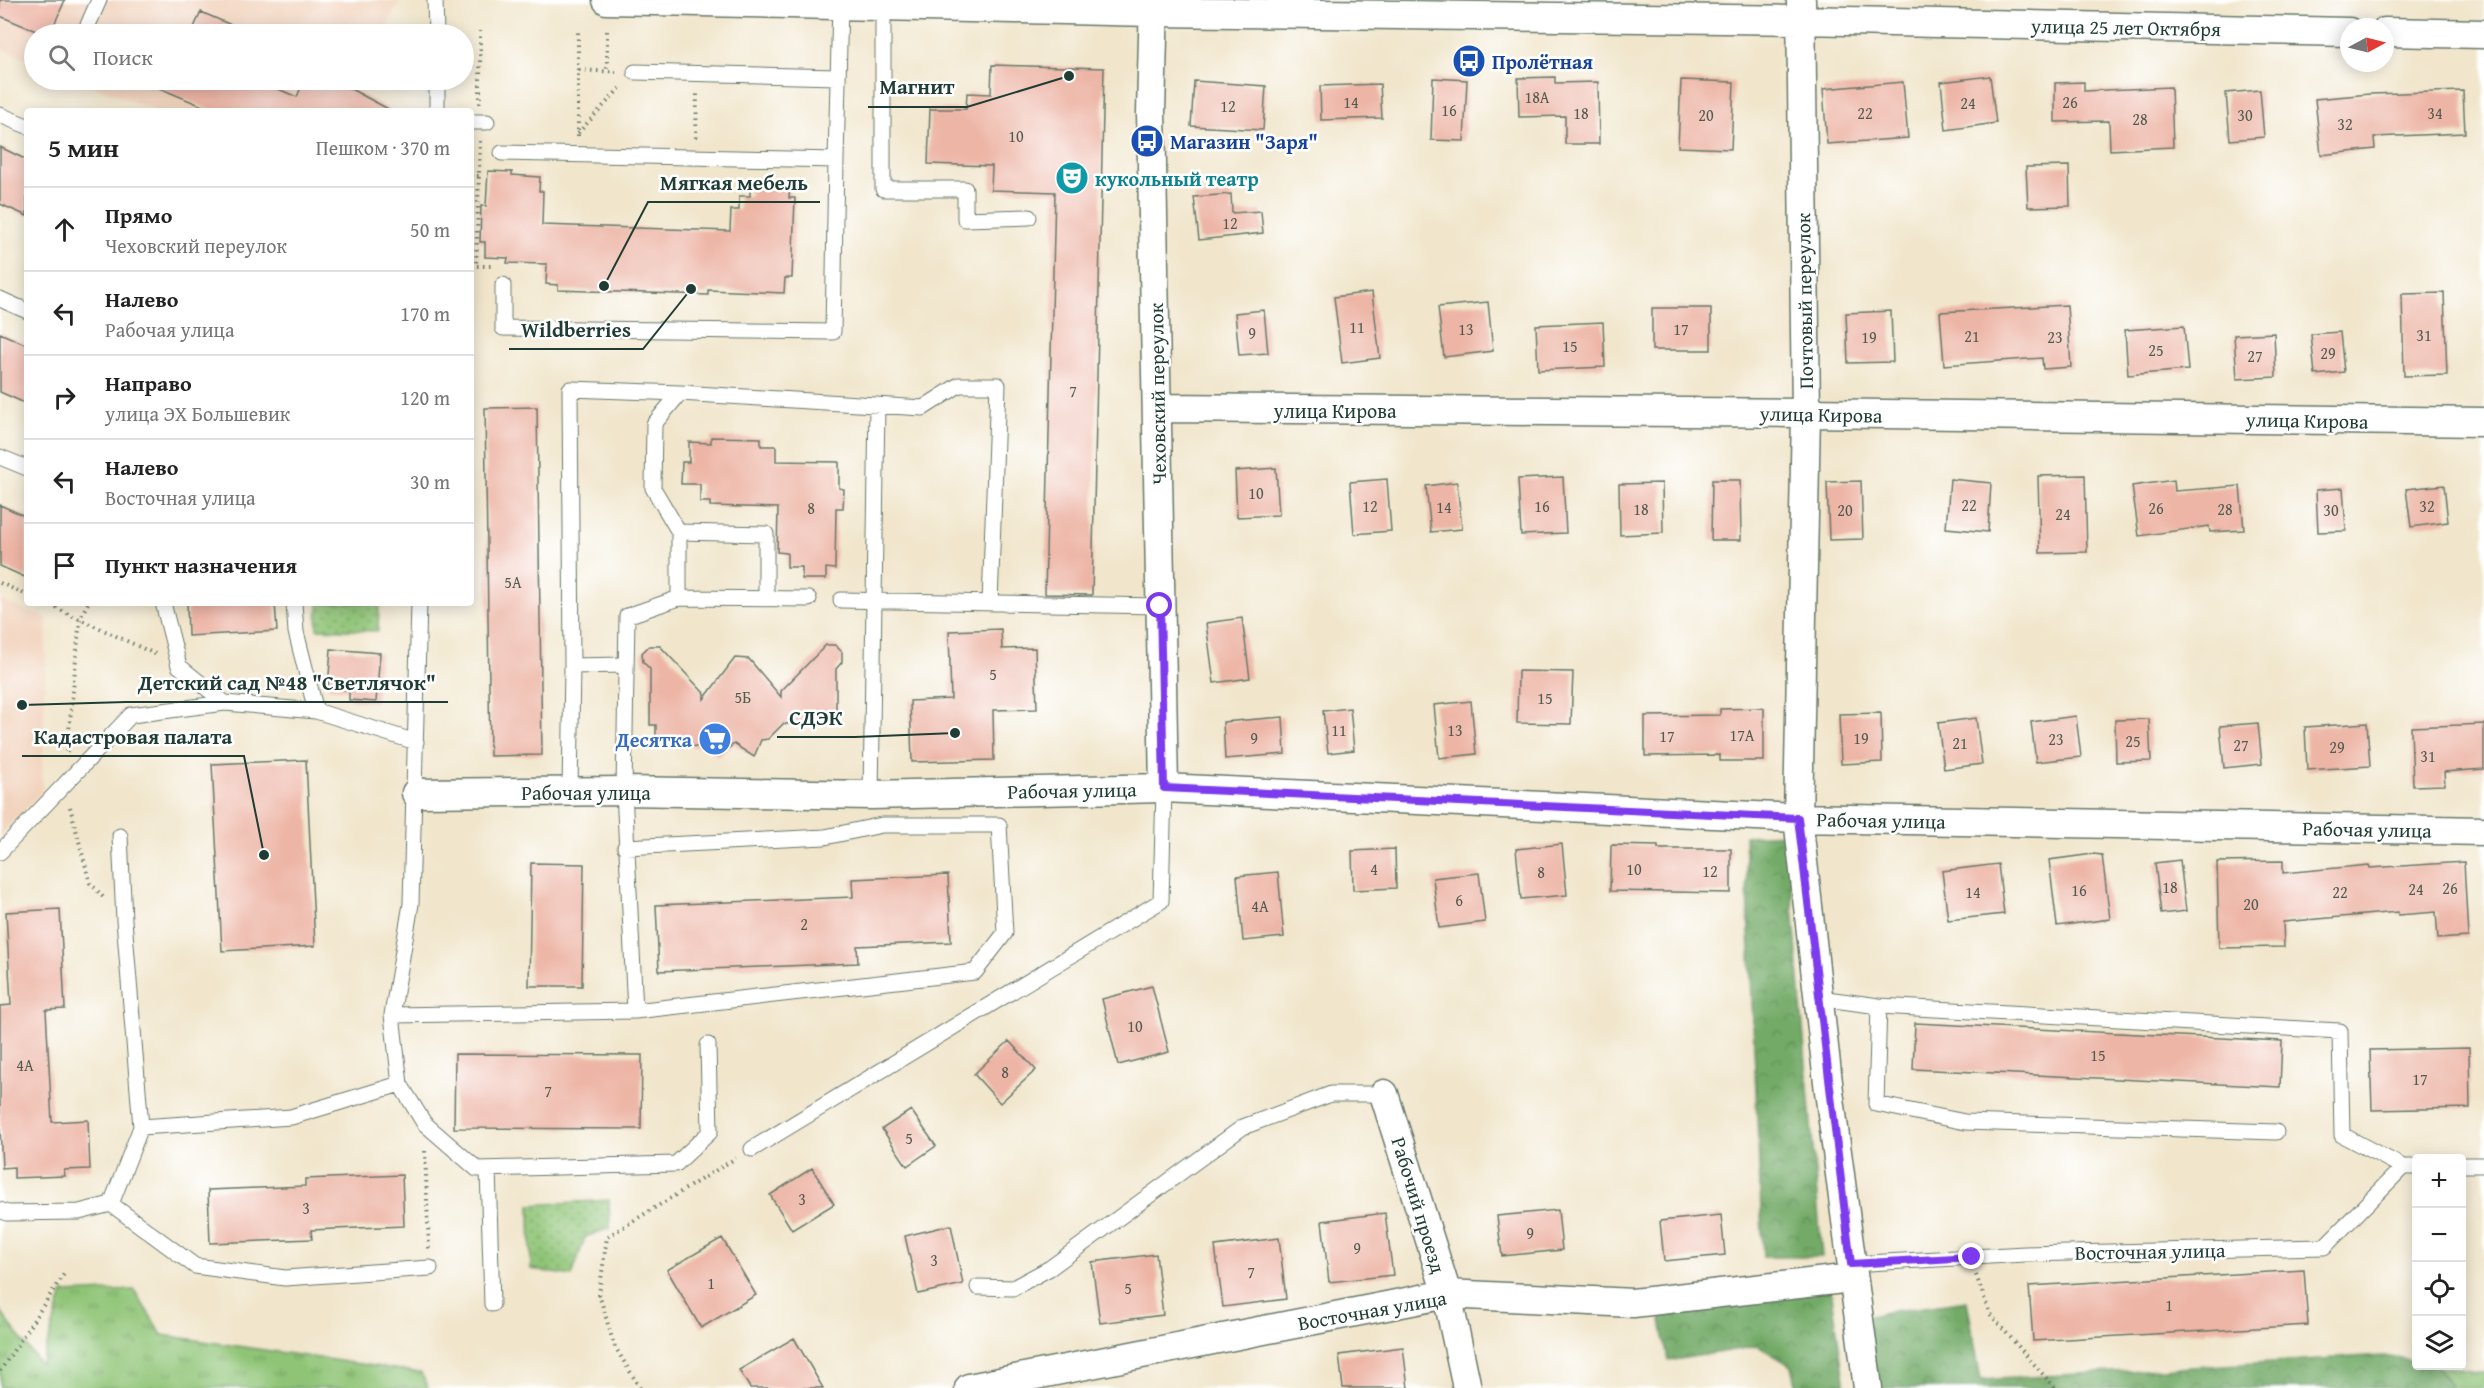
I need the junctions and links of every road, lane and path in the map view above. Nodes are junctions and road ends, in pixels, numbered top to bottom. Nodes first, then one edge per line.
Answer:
1 (99, 0) edge
2 (435, 0) edge
3 (607, 0) edge
4 (840, 4) junction
5 (984, 4) edge
6 (883, 5) junction
7 (1153, 6) edge
8 (1801, 10) edge
9 (88, 24) edge
10 (436, 24) edge
11 (480, 31) dead end
12 (578, 31) dead end
13 (607, 32) dead end
14 (2340, 32) edge
15 (2394, 32) edge
16 (2484, 34) edge
17 (579, 70) junction
18 (607, 71) junction
19 (635, 72) junction
20 (698, 74) junction
21 (838, 77) junction
22 (437, 90) edge
23 (437, 108) edge
24 (0, 115) edge
25 (479, 122) edge
26 (24, 125) edge
27 (578, 133) junction
28 (502, 153) dead end
29 (578, 155) junction
30 (695, 157) junction
31 (836, 160) junction
32 (474, 176) edge
33 (479, 176) junction
34 (1029, 218) dead end
35 (502, 285) joint
36 (0, 299) edge
37 (24, 310) edge
38 (680, 393) junction
39 (877, 405) junction
40 (1158, 408) junction
41 (1806, 413) junction
42 (2484, 422) edge
43 (0, 457) edge
44 (24, 467) edge
45 (679, 531) junction
46 (0, 583) edge
47 (24, 594) edge
48 (679, 598) junction
49 (766, 599) junction
50 (809, 599) dead end
51 (841, 600) dead end
52 (875, 600) junction
53 (990, 603) junction
54 (52, 606) edge
55 (86, 606) edge
56 (164, 606) edge
57 (294, 606) edge
58 (419, 606) edge
59 (1160, 606) junction
60 (80, 618) junction
61 (625, 665) junction
62 (179, 666) junction
63 (572, 666) junction
64 (225, 703) junction
65 (316, 711) junction
66 (416, 742) junction
67 (64, 783) junction
68 (1164, 788) junction
69 (624, 791) junction
70 (570, 792) junction
71 (416, 793) junction
72 (871, 795) junction
73 (1798, 818) junction
74 (2484, 831) edge
75 (120, 836) dead end
76 (625, 847) junction
77 (0, 852) edge
78 (124, 920) junction
79 (1819, 998) junction
80 (1879, 1006) junction
81 (635, 1011) junction
82 (392, 1015) junction
83 (708, 1045) dead end
84 (400, 1084) junction
85 (1384, 1094) joint
86 (424, 1123) junction
87 (141, 1127) junction
88 (2276, 1132) dead end
89 (752, 1149) joint
90 (2484, 1165) edge
91 (2466, 1166) edge
92 (2410, 1167) edge
93 (488, 1169) junction
94 (111, 1204) junction
95 (0, 1210) edge
96 (1972, 1257) junction
97 (430, 1268) joint
98 (1852, 1271) junction
99 (64, 1274) dead end
100 (978, 1287) dead end
101 (1447, 1294) junction
102 (492, 1304) dead end
103 (0, 1371) edge
104 (640, 1388) edge
105 (969, 1388) edge
106 (1467, 1388) edge
107 (1868, 1388) edge
108 (2055, 1388) edge

1 - 9 lane
2 - 10 lane
3 - 4 street, улица 25 лет Октября
4 - 6 street, улица 25 лет Октября
4 - 21 lane
5 - 6 street, улица 25 лет Октября
5 - 7 street, улица 25 лет Октября
6 - 34 lane
7 - 8 street, улица 25 лет Октября
7 - 40 street, Чеховский переулок
8 - 14 street, улица 25 лет Октября
8 - 41 street, Почтовый переулок
11 - 25 path
12 - 17 path
13 - 18 path
15 - 16 street
17 - 18 path
17 - 27 path
18 - 19 path
19 - 20 lane
19 - 27 path
20 - 21 lane
20 - 30 path
21 - 31 lane
22 - 23 lane
24 - 26 lane
25 - 33 path
27 - 29 path
28 - 29 lane
29 - 30 lane
30 - 31 lane
31 - 35 lane
32 - 33 path
33 - 35 path
36 - 37 lane
38 - 39 lane
38 - 45 lane
38 - 63 lane
39 - 52 lane
39 - 53 lane
40 - 41 street, улица Кирова
40 - 59 street, Чеховский переулок
41 - 42 street, улица Кирова
41 - 73 street, Почтовый переулок
43 - 44 lane
45 - 48 lane
45 - 49 lane
46 - 47 path
48 - 49 lane
48 - 61 lane
49 - 50 lane
51 - 52 lane
52 - 53 lane
52 - 72 lane
53 - 59 lane
54 - 60 path
55 - 60 path
56 - 62 lane
57 - 65 lane
58 - 66 lane
59 - 68 street, Чеховский переулок
60 - 62 path
60 - 67 path
61 - 63 lane
61 - 69 lane
62 - 64 lane
63 - 70 lane
64 - 65 lane
64 - 67 lane
65 - 66 lane
66 - 71 lane
67 - 77 lane
67 - 78 path
68 - 72 street, Рабочая улица
68 - 73 street, Рабочая улица
68 - 89 lane
69 - 70 street, Рабочая улица
69 - 72 street, Рабочая улица
69 - 76 lane
70 - 71 street, Рабочая улица
71 - 82 lane
73 - 74 street, Рабочая улица
73 - 79 street, Почтовый переулок
75 - 78 lane
76 - 81 lane
76 - 81 lane
78 - 87 lane
79 - 80 lane
79 - 98 street, Почтовый переулок
80 - 88 lane
80 - 92 lane
81 - 82 lane
82 - 84 lane
83 - 93 lane
84 - 86 lane
84 - 87 lane
85 - 100 lane
85 - 101 street, Рабочий проезд
86 - 93 lane
86 - 97 path
87 - 94 lane
89 - 104 path
90 - 91 lane
92 - 96 lane, Восточная улица
93 - 102 lane
94 - 95 lane
94 - 97 lane
96 - 98 lane, Восточная улица
96 - 108 path
98 - 101 street, Восточная улица
98 - 107 street, Почтовый переулок
99 - 103 path
101 - 105 street, Восточная улица
101 - 106 street, Рабочий проезд

